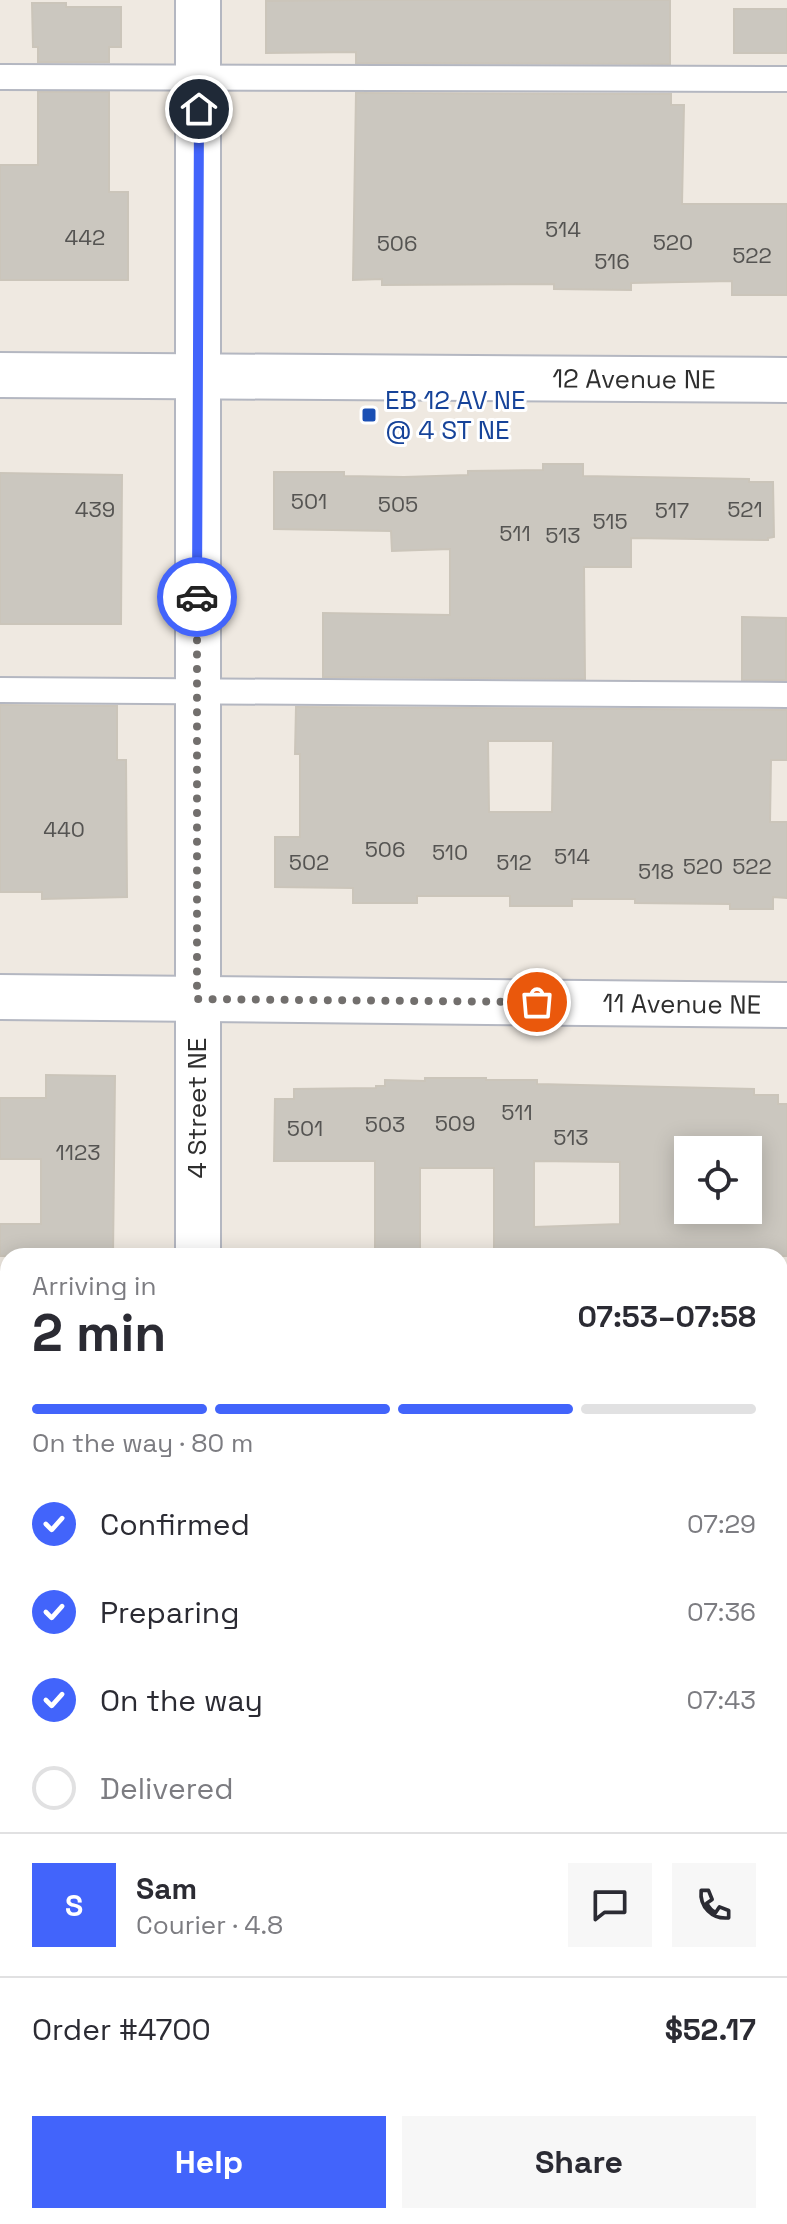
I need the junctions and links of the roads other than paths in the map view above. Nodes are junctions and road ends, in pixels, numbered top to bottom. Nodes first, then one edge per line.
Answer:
1 (198, 0) edge
2 (0, 77) edge
3 (199, 78) junction
4 (787, 79) edge
5 (0, 375) edge
6 (198, 375) junction
7 (787, 380) edge
8 (0, 690) edge
9 (196, 692) junction
10 (787, 695) edge
11 (0, 997) edge
12 (197, 999) junction
13 (787, 1005) edge
14 (198, 1248) edge

1 - 3 street, 4 Street NE
2 - 3 lane
3 - 4 lane
3 - 6 street, 4 Street NE
5 - 6 street, 12 Avenue NE
6 - 7 street, 12 Avenue NE
6 - 9 street, 4 Street NE
8 - 9 lane
9 - 10 lane
9 - 12 street, 4 Street NE
11 - 12 street, 11 Avenue NE
12 - 13 street, 11 Avenue NE
12 - 14 street, 4 Street NE

